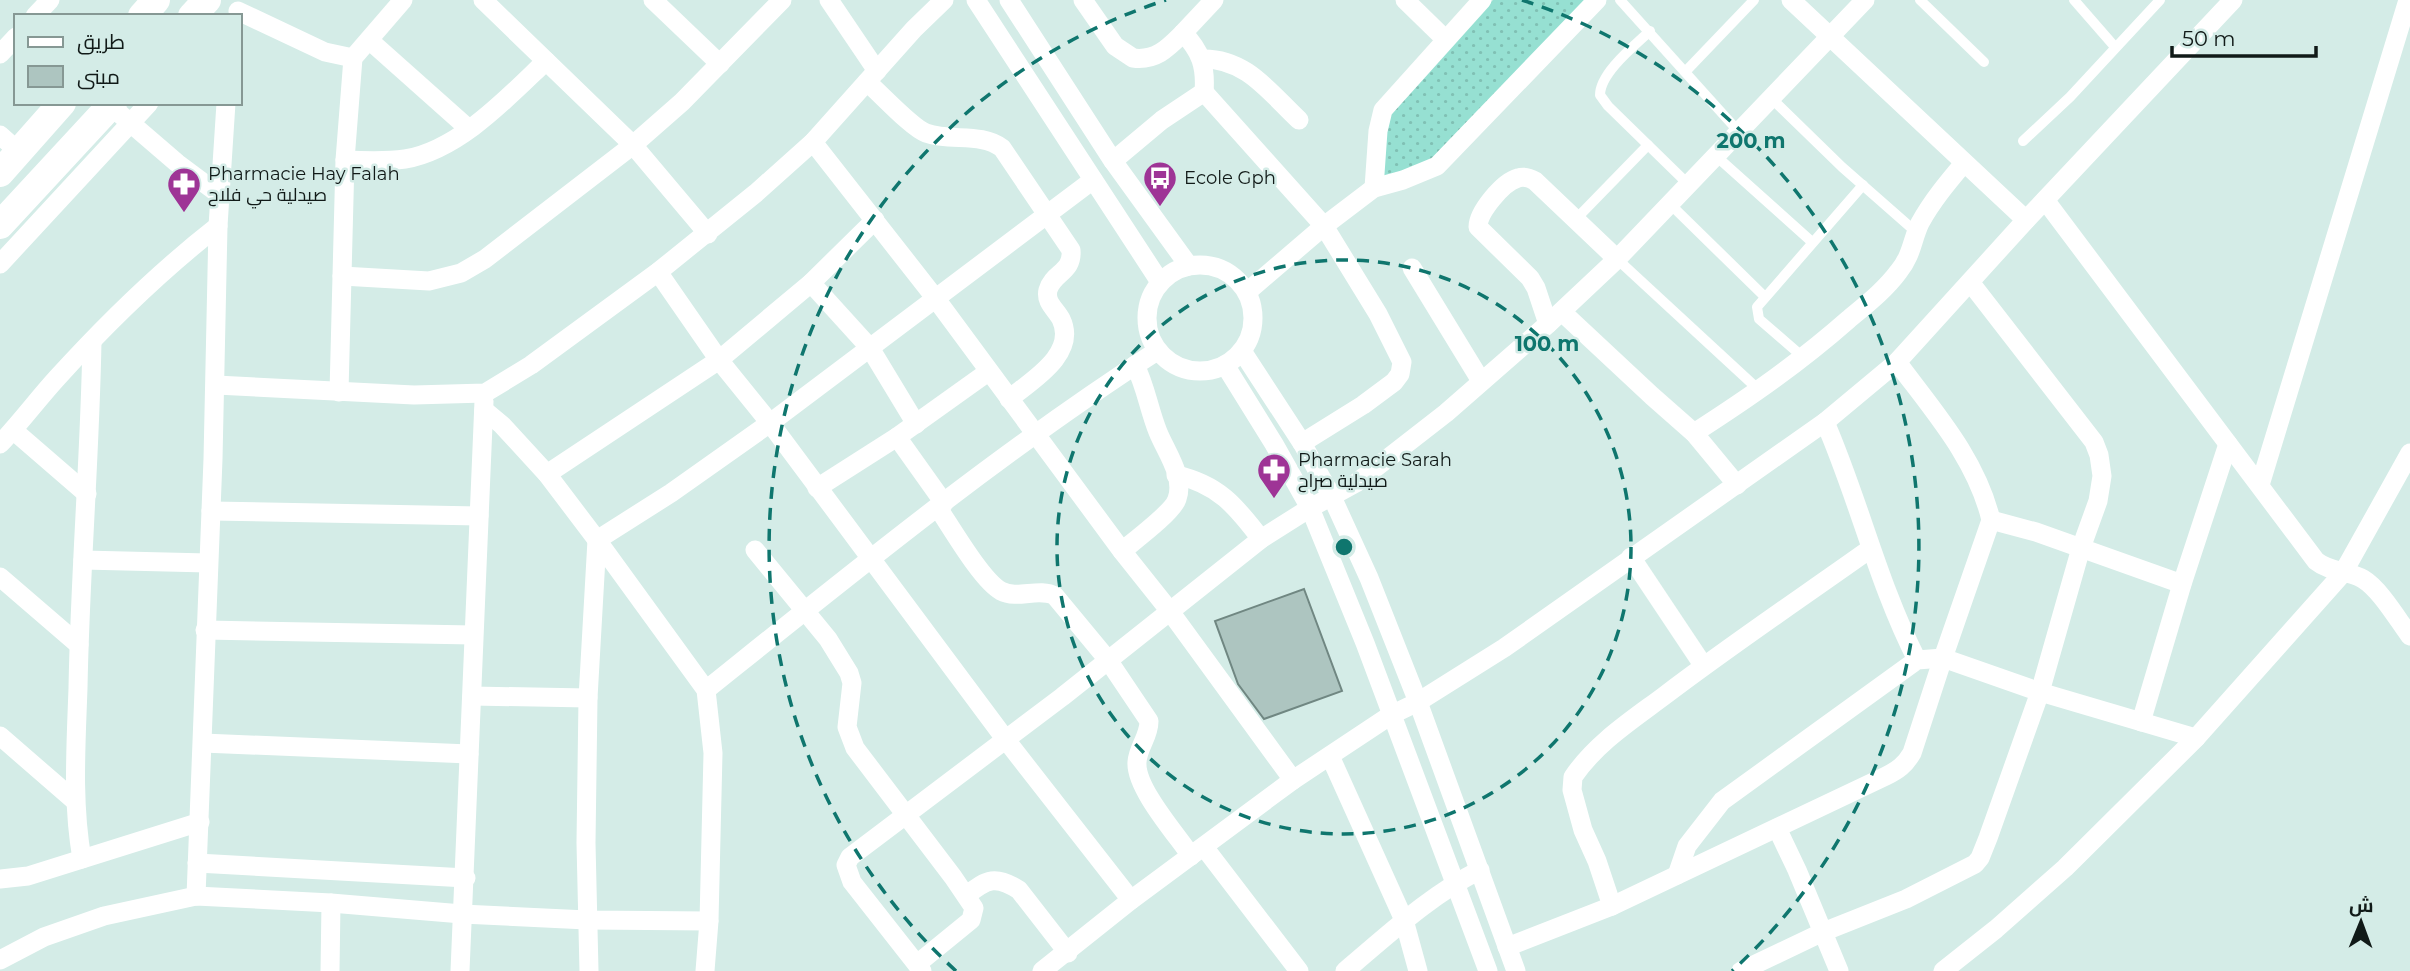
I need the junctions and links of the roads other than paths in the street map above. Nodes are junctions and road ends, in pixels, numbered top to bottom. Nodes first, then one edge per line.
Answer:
1 (50, 0) edge
2 (156, 0) edge
3 (206, 0) edge
4 (403, 0) edge
5 (483, 0) edge
6 (653, 0) edge
7 (782, 0) edge
8 (829, 0) edge
9 (944, 0) edge
10 (976, 0) edge
11 (1009, 0) edge
12 (1214, 0) edge
13 (1482, 0) edge
14 (1597, 0) edge
15 (1620, 0) edge
16 (1754, 0) edge
17 (1791, 0) edge
18 (1865, 0) edge
19 (1920, 0) edge
20 (2074, 0) edge
21 (2160, 0) edge
22 (2233, 0) edge
23 (2408, 0) edge
24 (1413, 3) edge
25 (1092, 4) edge
26 (240, 9) edge
27 (37, 14) edge
28 (144, 14) edge
29 (194, 14) edge
30 (1650, 31) junction
31 (1184, 33) junction
32 (1829, 38) junction
33 (14, 39) edge
34 (1445, 39) junction
35 (369, 40) junction
36 (2116, 47) junction
37 (0, 54) edge
38 (353, 58) junction
39 (1202, 59) junction
40 (546, 61) junction
41 (1984, 62) dead end
42 (720, 64) junction
43 (1686, 71) junction
44 (872, 77) junction
45 (1204, 92) junction
46 (1771, 98) junction
47 (59, 105) edge
48 (141, 105) edge
49 (226, 105) edge
50 (118, 111) edge
51 (1299, 120) dead end
52 (469, 129) junction
53 (1739, 131) junction
54 (2023, 141) dead end
55 (813, 142) junction
56 (9, 144) edge
57 (633, 145) junction
58 (1648, 145) junction
59 (1716, 156) junction
60 (345, 160) junction
61 (1112, 161) junction
62 (1964, 163) junction
63 (0, 173) edge
64 (1093, 180) junction
65 (1688, 184) junction
66 (1863, 185) junction
67 (1374, 188) junction
68 (220, 195) junction
69 (2045, 200) junction
70 (1670, 204) junction
71 (1045, 214) junction
72 (1576, 219) junction
73 (875, 220) junction
74 (2026, 220) junction
75 (0, 225) edge
76 (218, 226) junction
77 (1324, 226) junction
78 (1916, 232) junction
79 (708, 234) junction
80 (1812, 242) junction
81 (1617, 259) junction
82 (0, 264) edge
83 (1189, 266) junction
84 (1412, 268) dead end
85 (658, 272) junction
86 (342, 276) junction
87 (1160, 282) junction
88 (1970, 282) junction
89 (811, 283) junction
90 (1247, 292) junction
91 (1764, 296) junction
92 (936, 299) junction
93 (1555, 318) junction
94 (92, 341) junction
95 (870, 348) junction
96 (1157, 351) junction
97 (1242, 351) junction
98 (1804, 359) junction
99 (719, 360) junction
100 (1897, 362) junction
101 (1135, 365) junction
102 (1225, 365) junction
103 (988, 372) junction
104 (1481, 381) junction
105 (215, 385) junction
106 (1760, 391) junction
107 (339, 392) junction
108 (1009, 399) junction
109 (484, 401) junction
110 (1825, 422) junction
111 (770, 423) junction
112 (916, 424) junction
113 (1695, 433) junction
114 (1037, 434) junction
115 (6, 437) edge
116 (897, 437) junction
117 (1302, 443) junction
118 (2228, 444) junction
119 (2410, 453) edge
120 (547, 474) junction
121 (1176, 475) junction
122 (1737, 485) junction
123 (2260, 485) junction
124 (817, 488) junction
125 (87, 494) junction
126 (1332, 497) junction
127 (941, 506) junction
128 (1310, 508) junction
129 (211, 510) junction
130 (479, 516) junction
131 (1991, 520) junction
132 (1261, 539) junction
133 (597, 540) junction
134 (2081, 548) junction
135 (1870, 549) junction
136 (755, 550) dead end
137 (1122, 551) junction
138 (1631, 557) junction
139 (83, 560) junction
140 (871, 560) junction
141 (208, 563) junction
142 (2343, 573) junction
143 (0, 577) edge
144 (2182, 584) junction
145 (1169, 610) junction
146 (805, 611) junction
147 (205, 630) junction
148 (473, 635) junction
149 (2410, 636) edge
150 (79, 645) junction
151 (1942, 658) junction
152 (1108, 660) junction
153 (1917, 660) junction
154 (1703, 665) junction
155 (706, 690) junction
156 (2039, 692) junction
157 (472, 696) junction
158 (588, 698) junction
159 (1418, 702) junction
160 (1391, 715) junction
161 (2141, 722) junction
162 (0, 736) edge
163 (2196, 738) junction
164 (1006, 740) junction
165 (203, 743) junction
166 (469, 754) junction
167 (1330, 756) junction
168 (1293, 780) junction
169 (75, 801) junction
170 (905, 815) junction
171 (200, 822) junction
172 (1777, 828) junction
173 (1197, 852) junction
174 (82, 859) junction
175 (197, 863) junction
176 (1480, 870) junction
177 (1677, 875) junction
178 (466, 878) junction
179 (0, 879) edge
180 (1454, 883) junction
181 (967, 895) junction
182 (196, 896) junction
183 (1131, 900) junction
184 (331, 903) junction
185 (1612, 906) junction
186 (462, 914) junction
187 (587, 920) junction
188 (1404, 920) junction
189 (709, 921) junction
190 (1823, 932) junction
191 (1507, 947) junction
192 (1068, 953) junction
193 (0, 960) edge
194 (919, 967) edge
195 (330, 971) edge
196 (460, 971) edge
197 (589, 971) edge
198 (705, 971) edge
199 (1042, 971) edge
200 (1299, 971) edge
201 (1345, 971) edge
202 (1419, 971) edge
203 (1488, 971) edge
204 (1516, 971) edge
205 (1741, 971) edge
206 (1839, 971) edge
207 (1944, 971) edge

1 - 27 street
2 - 28 main road
3 - 29 main road
4 - 35 street
5 - 40 street
6 - 42 street
7 - 42 street
8 - 44 street
9 - 44 street
10 - 64 street
11 - 61 street
12 - 31 street
13 - 34 street
14 - 67 street
15 - 30 lane
16 - 43 lane
17 - 32 street
18 - 32 street
19 - 41 lane
20 - 36 lane
21 - 36 lane
22 - 69 street
23 - 123 street
24 - 34 street
25 - 31 street
26 - 38 street
30 - 43 lane
30 - 58 lane
31 - 39 street
32 - 46 street
32 - 62 street
33 - 37 street
34 - 67 street
35 - 38 street
35 - 52 street
36 - 54 lane
38 - 60 street
39 - 45 street
39 - 51 street
40 - 52 street
40 - 57 street
42 - 57 street
43 - 53 lane
44 - 55 street
44 - 71 street
45 - 61 street
45 - 77 street
46 - 53 street
46 - 66 lane
47 - 56 main road
48 - 50 street
49 - 68 street
50 - 68 street
50 - 75 main road
50 - 82 street
52 - 60 street
53 - 59 street
55 - 73 street
55 - 79 street
56 - 63 main road
57 - 79 street
57 - 86 street
58 - 65 lane
58 - 72 lane
59 - 65 street
59 - 80 lane
60 - 86 street
61 - 83 street
62 - 74 street
62 - 78 street
64 - 71 street
64 - 87 street
65 - 70 street
66 - 78 lane
66 - 80 lane
67 - 77 street
68 - 76 street
69 - 74 street
69 - 118 street
70 - 81 street
70 - 91 lane
71 - 92 street
71 - 108 street
72 - 81 street
72 - 93 street
73 - 89 street
73 - 92 street
74 - 88 street
76 - 94 street
76 - 105 street
77 - 90 street
77 - 117 street
78 - 98 street
79 - 85 street
80 - 91 lane
81 - 93 street
81 - 106 lane
83 - 87 street
83 - 90 street
84 - 104 street
85 - 99 street
85 - 109 street
86 - 107 street
87 - 96 street
88 - 100 street
88 - 134 street
89 - 95 street
89 - 99 street
90 - 97 street
91 - 98 lane
92 - 95 street
92 - 103 street
93 - 104 street
93 - 113 street
94 - 115 street
94 - 125 street
95 - 111 street
95 - 112 street
96 - 101 street
96 - 102 street
97 - 102 street
97 - 117 street
98 - 106 street
99 - 111 street
99 - 120 street
100 - 110 street
100 - 131 street
101 - 114 street
101 - 121 street
102 - 128 street
103 - 108 street
103 - 112 street
104 - 126 street
105 - 107 street
105 - 129 street
106 - 113 street
107 - 109 street
108 - 114 street
109 - 120 street
109 - 130 street
110 - 122 street
110 - 135 street
111 - 124 street
111 - 133 street
112 - 116 street
113 - 122 street
114 - 127 street
114 - 137 street
115 - 125 street
116 - 124 street
116 - 127 street
117 - 126 street
118 - 123 street
118 - 144 street
119 - 142 street
120 - 133 street
121 - 132 street
121 - 137 street
122 - 138 street
123 - 142 street
124 - 140 street
125 - 139 street
126 - 128 street
126 - 159 street
127 - 140 street
127 - 152 street
128 - 132 street
128 - 160 street
129 - 130 street
129 - 141 street
130 - 148 street
131 - 134 street
131 - 151 street
132 - 145 street
133 - 155 street
133 - 158 street
134 - 144 street
134 - 156 street
135 - 153 street
135 - 154 street
136 - 146 street
137 - 145 street
138 - 154 street
138 - 159 street
139 - 141 street
139 - 150 street
140 - 146 street
140 - 164 street
141 - 147 street
142 - 149 street
142 - 163 street
143 - 150 street
144 - 161 street
145 - 152 street
145 - 168 street
146 - 155 street
146 - 170 street
147 - 148 street
147 - 165 street
148 - 157 street
150 - 169 street
151 - 153 street
151 - 156 street
151 - 172 street
152 - 164 street
152 - 173 street
153 - 177 street
154 - 185 street
155 - 189 street
156 - 161 street
156 - 190 street
157 - 158 street
157 - 166 street
158 - 187 street
159 - 160 street
159 - 176 street
160 - 167 street
160 - 180 street
161 - 163 street
162 - 169 street
163 - 207 street
164 - 170 street
164 - 183 street
165 - 166 street
165 - 171 street
166 - 178 street
167 - 168 street
167 - 188 street
168 - 173 street
169 - 174 street
170 - 181 street
170 - 194 street
171 - 174 street
171 - 175 street
172 - 177 street
172 - 190 street
173 - 183 street
173 - 200 street
174 - 179 street
175 - 178 street
175 - 182 street
176 - 180 street
176 - 191 street
177 - 185 street
178 - 186 street
180 - 188 street
180 - 203 street
181 - 192 street
181 - 194 street
182 - 184 street
182 - 193 street
183 - 192 street
184 - 186 street
184 - 195 street
185 - 191 street
186 - 187 street
186 - 196 street
187 - 189 street
187 - 197 street
188 - 201 street
188 - 202 street
189 - 198 street
190 - 205 street
190 - 206 street
191 - 204 street
192 - 199 street

